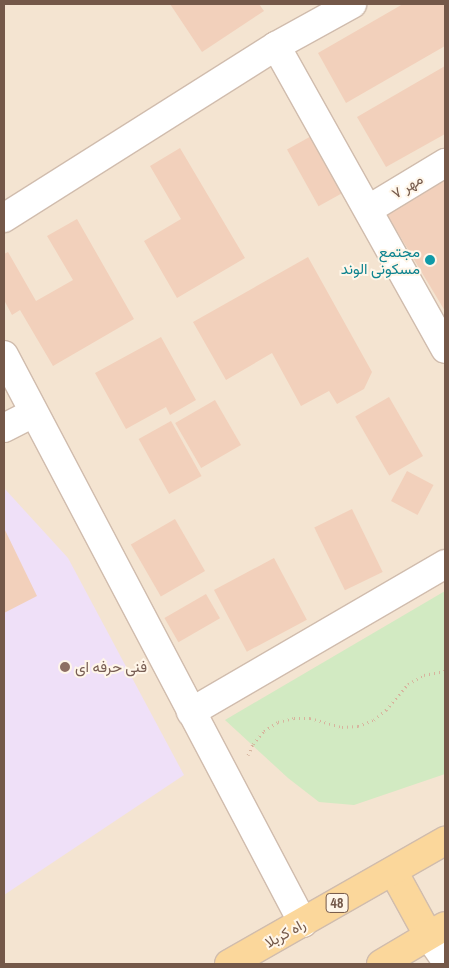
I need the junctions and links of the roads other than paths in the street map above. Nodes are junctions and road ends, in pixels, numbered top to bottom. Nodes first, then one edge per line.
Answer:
1 (352, 4) edge
2 (276, 46) junction
3 (445, 163) edge
4 (369, 209) junction
5 (4, 218) edge
6 (445, 349) edge
7 (4, 355) edge
8 (32, 413) junction
9 (4, 428) edge
10 (445, 564) edge
11 (191, 712) junction
12 (445, 841) edge
13 (393, 871) junction
14 (302, 923) junction
15 (437, 931) edge
16 (445, 959) edge
17 (229, 964) edge
18 (381, 964) edge

1 - 2 street
2 - 4 street
2 - 5 street
3 - 4 street, مهر ۷
4 - 6 street
7 - 8 street
8 - 9 street
8 - 11 street
10 - 11 street
11 - 14 street
12 - 13 main road, راه کربلا / 48
13 - 14 main road, راه کربلا / 48
13 - 15 main road
14 - 17 main road, راه کربلا / 48
15 - 16 street
15 - 18 main road

